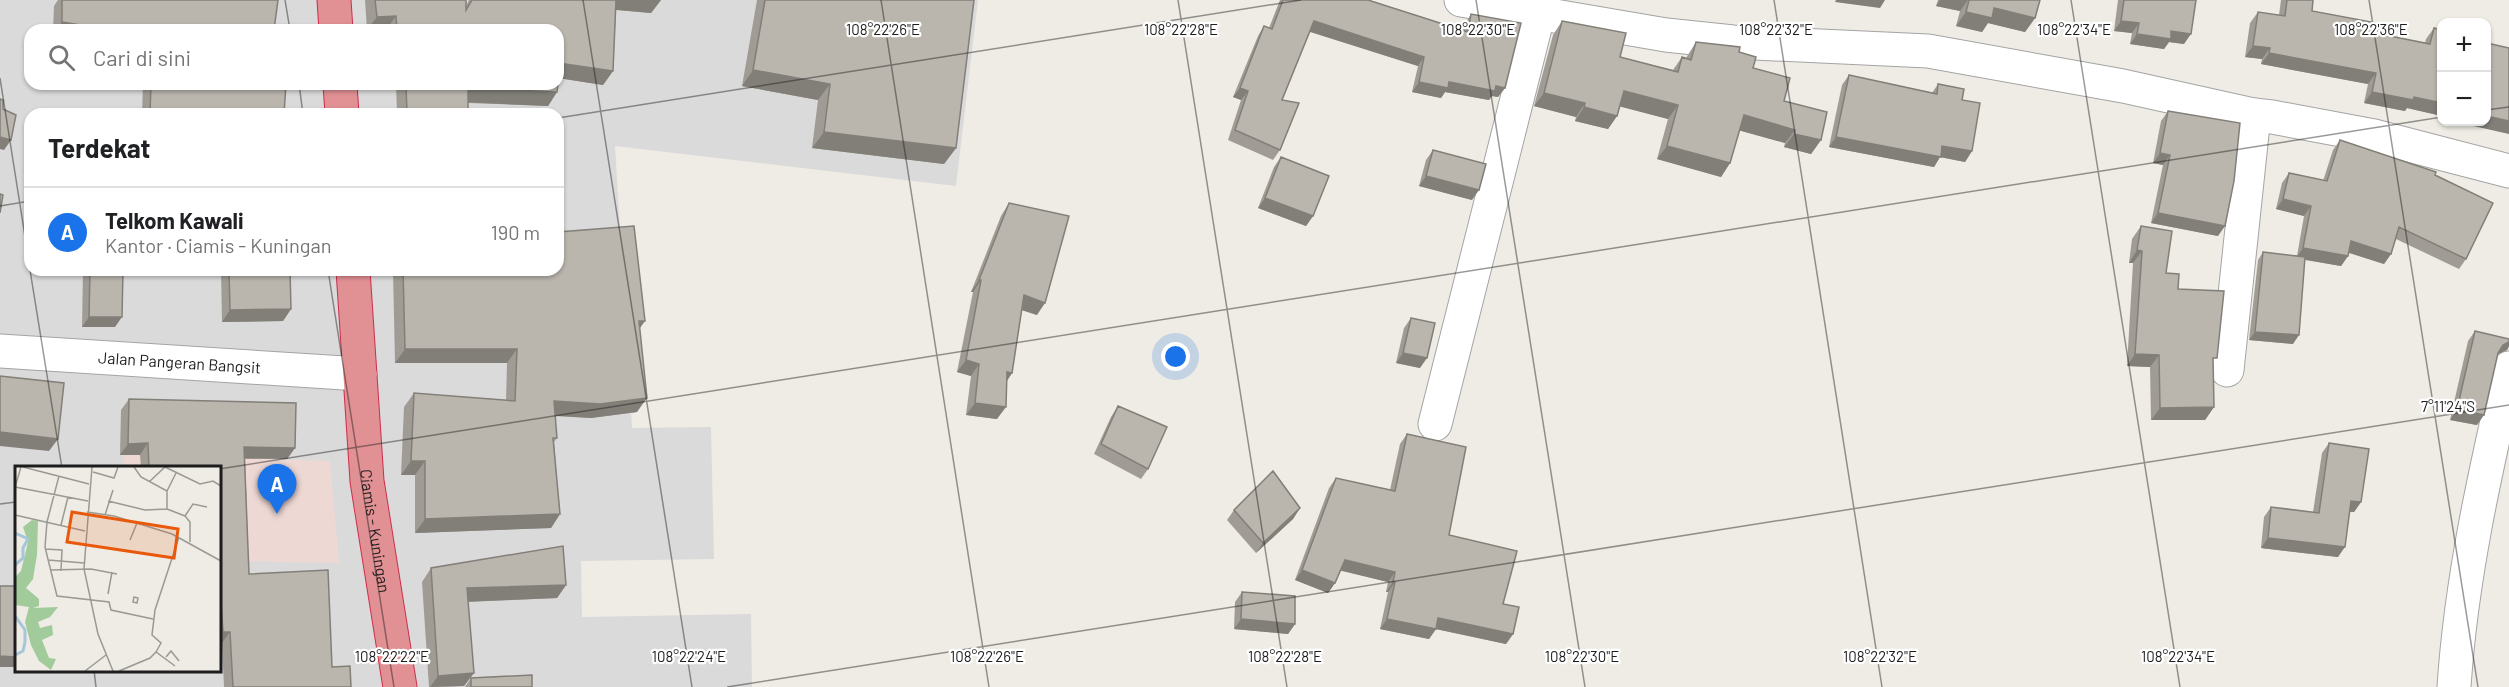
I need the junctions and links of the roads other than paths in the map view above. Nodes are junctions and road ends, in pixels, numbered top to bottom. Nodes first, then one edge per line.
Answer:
1 (334, 0) edge
2 (1461, 0) edge
3 (1539, 12) junction
4 (336, 24) edge
5 (340, 90) edge
6 (342, 108) edge
7 (2254, 115) junction
8 (2509, 171) edge
9 (353, 276) edge
10 (0, 351) edge
11 (2509, 368) edge
12 (2227, 370) dead end
13 (360, 374) junction
14 (1435, 424) dead end
15 (399, 687) edge
16 (2454, 687) edge

1 - 4 highway
2 - 3 street
3 - 7 street
3 - 14 street
5 - 6 highway
7 - 8 street
7 - 12 street
9 - 13 highway, Ciamis - Kuningan
10 - 13 street, Jalan Pangeran Bangsit
11 - 16 street
13 - 15 highway, Ciamis - Kuningan

